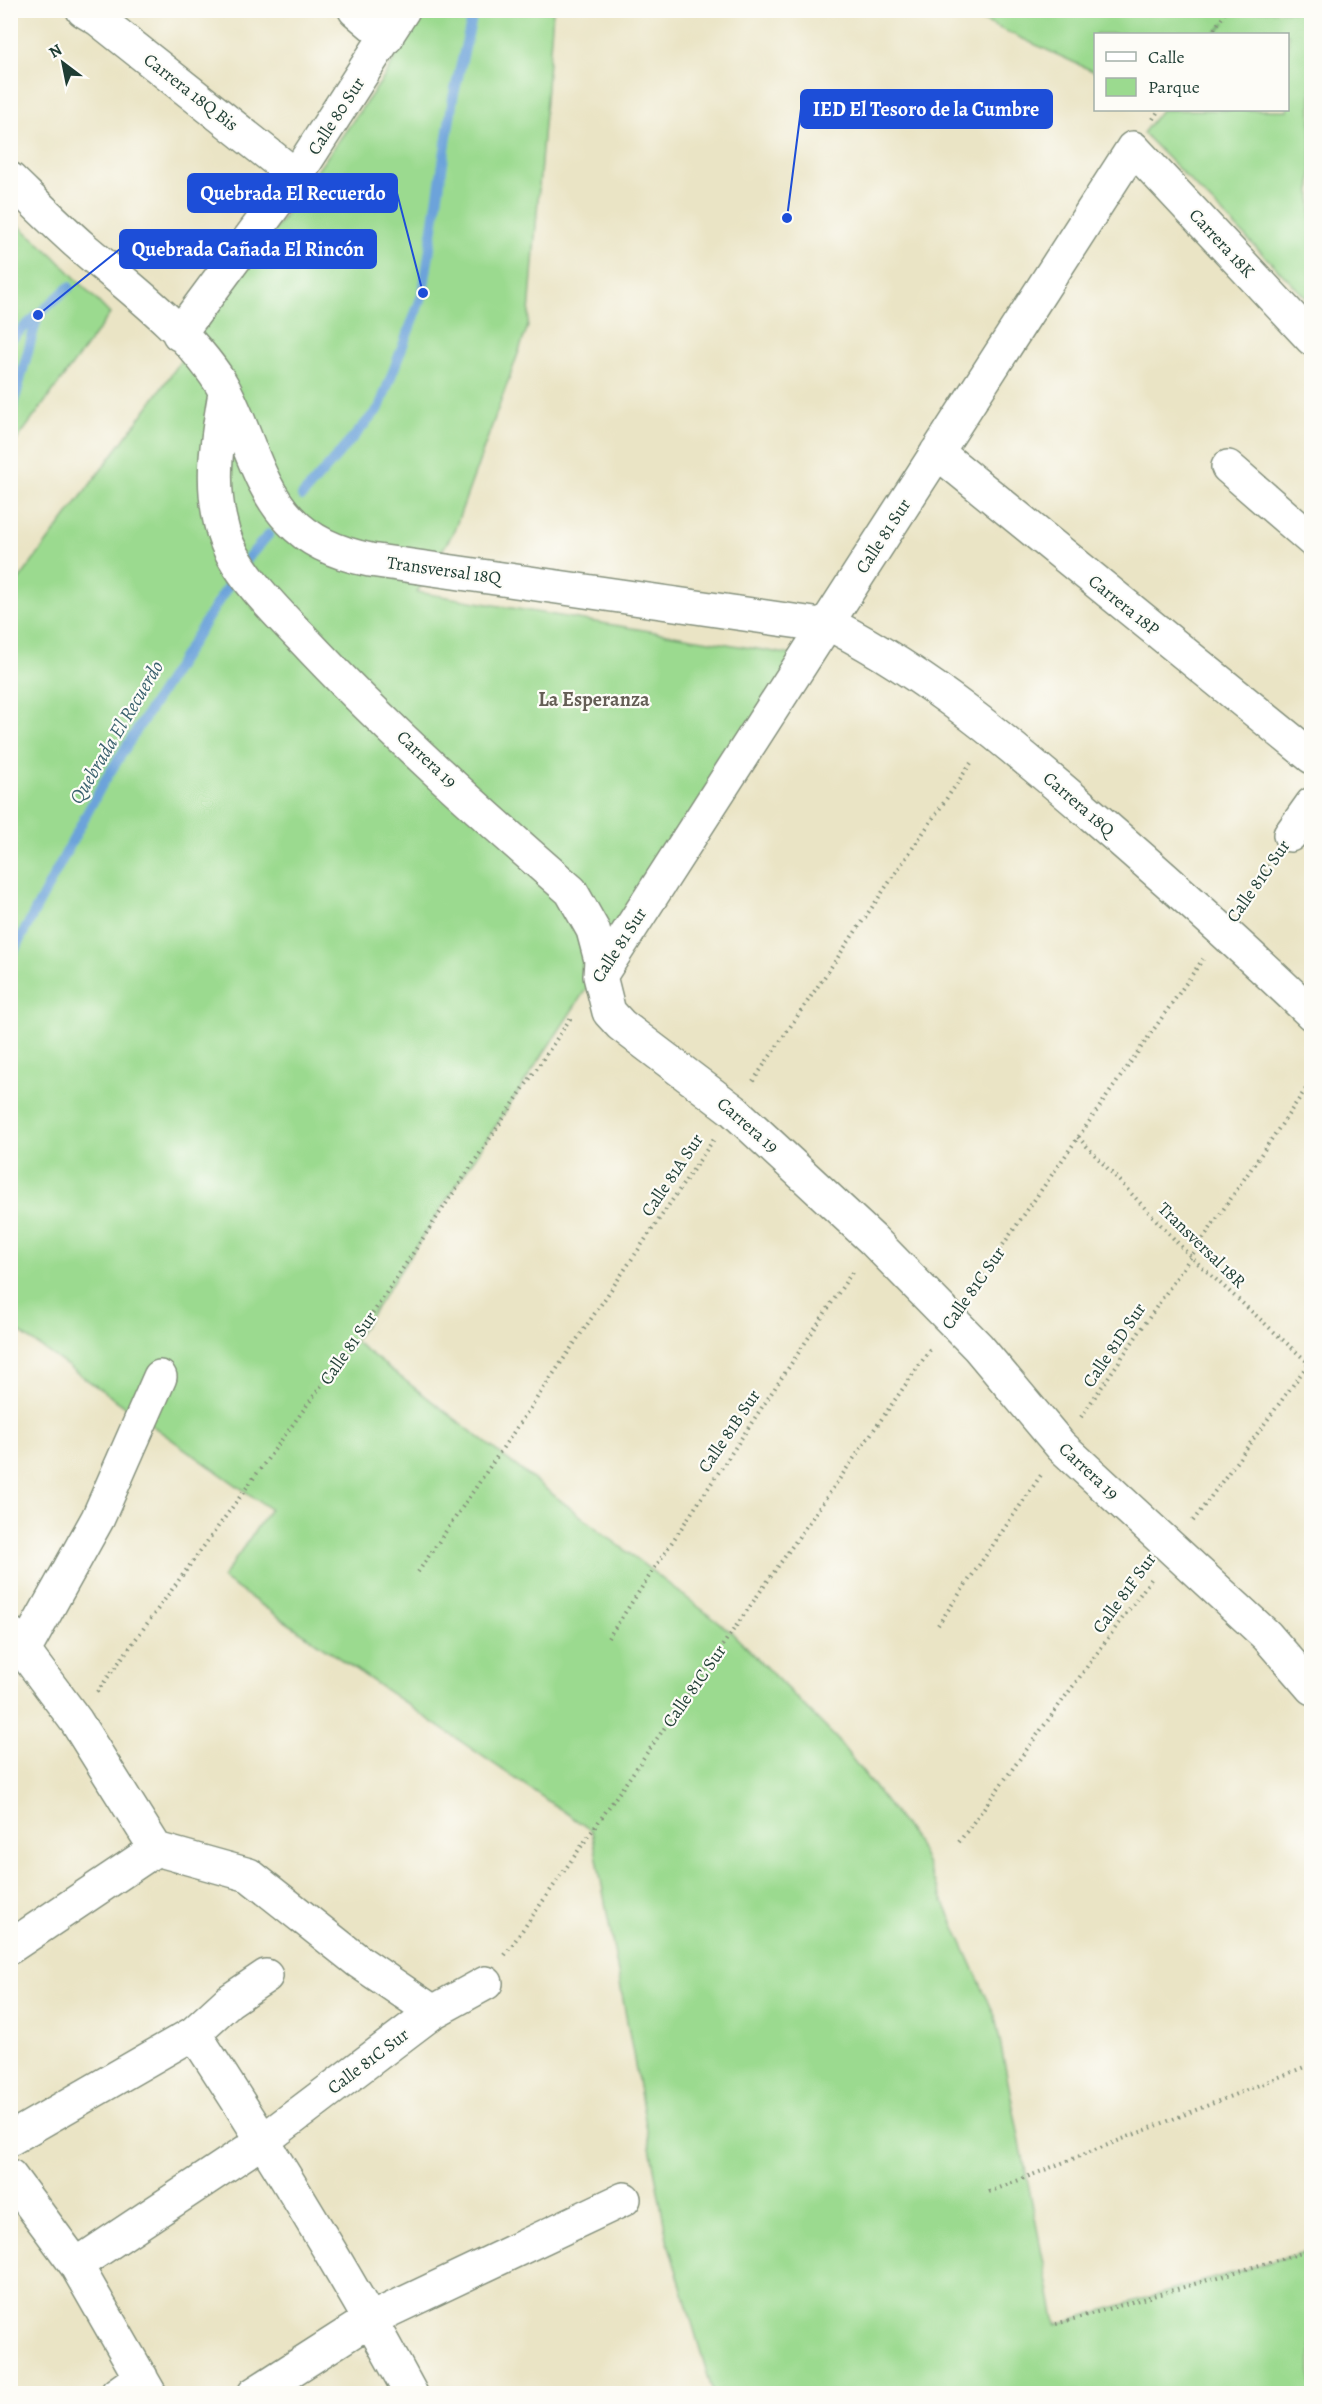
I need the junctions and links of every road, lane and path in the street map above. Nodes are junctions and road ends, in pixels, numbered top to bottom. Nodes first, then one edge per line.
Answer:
1 (83, 10) edge
2 (356, 10) edge
3 (1227, 10) edge
4 (395, 24) edge
5 (1212, 33) edge
6 (1133, 148) joint
7 (296, 176) junction
8 (10, 179) edge
9 (179, 334) junction
10 (1311, 339) edge
11 (225, 393) junction
12 (937, 453) junction
13 (1228, 467) dead end
14 (1311, 540) edge
15 (825, 625) junction
16 (1311, 757) edge
17 (949, 794) dead end
18 (1311, 804) edge
19 (1290, 835) joint
20 (1224, 929) junction
21 (600, 976) junction
22 (1188, 981) dead end
23 (1311, 1014) edge
24 (1311, 1080) edge
25 (733, 1110) junction
26 (1078, 1137) junction
27 (873, 1240) junction
28 (1191, 1257) junction
29 (950, 1320) junction
30 (1310, 1363) edge
31 (160, 1377) dead end
32 (1061, 1446) junction
33 (1173, 1548) junction
34 (418, 1572) dead end
35 (938, 1625) dead end
36 (608, 1638) dead end
37 (17, 1642) edge
38 (1311, 1688) edge
39 (76, 1721) junction
40 (959, 1842) dead end
41 (156, 1849) junction
42 (10, 1947) edge
43 (266, 1976) dead end
44 (486, 1983) joint
45 (433, 2012) junction
46 (194, 2033) junction
47 (1311, 2064) edge
48 (10, 2139) edge
49 (264, 2140) junction
50 (10, 2176) edge
51 (989, 2192) dead end
52 (624, 2199) dead end
53 (1311, 2250) edge
54 (76, 2265) junction
55 (371, 2319) junction
56 (1056, 2324) dead end
57 (136, 2388) edge
58 (254, 2394) edge
59 (411, 2394) edge

1 - 7 street, Carrera 18Q Bis
2 - 4 street
3 - 5 path
4 - 7 street, Calle 80 Sur
6 - 10 street, Carrera 18K
6 - 12 street, Calle 81 Sur
7 - 9 street, Calle 80 Sur
8 - 9 street, Transversal 18Q
9 - 11 street, Transversal 18Q
11 - 15 street, Transversal 18Q
11 - 21 street, Carrera 19
12 - 15 street, Calle 81 Sur
12 - 16 street, Carrera 18P
13 - 14 street
15 - 20 street, Carrera 18Q
15 - 21 street, Calle 81 Sur
17 - 25 path, Calle 81A Sur
18 - 19 street, Calle 81C Sur
19 - 20 path, Calle 81C Sur
20 - 23 street, Carrera 18Q
21 - 25 street, Carrera 19
21 - 39 path, Calle 81 Sur
22 - 26 path, Calle 81C Sur
24 - 28 path, Calle 81D Sur
25 - 27 street, Carrera 19
25 - 34 path, Calle 81A Sur
26 - 28 path, Transversal 18R
26 - 29 path, Calle 81C Sur
27 - 29 street, Carrera 19
27 - 36 path, Calle 81B Sur
28 - 30 path, Transversal 18R
28 - 32 path, Calle 81D Sur
29 - 32 street, Carrera 19
29 - 44 path, Calle 81C Sur
30 - 33 path, Calle 81F Sur
31 - 37 street
32 - 33 street, Carrera 19
32 - 35 path, Calle 81D Sur
33 - 38 street, Carrera 19
33 - 40 path, Calle 81F Sur
37 - 39 street
39 - 41 street
41 - 42 street
41 - 45 street
43 - 46 street
44 - 45 street, Calle 81C Sur
45 - 49 street, Calle 81C Sur
46 - 48 street
46 - 49 street
47 - 51 path
49 - 54 street, Calle 81C Sur
49 - 55 street
50 - 54 street
52 - 55 street
53 - 56 path
54 - 57 street
55 - 58 street
55 - 59 street

